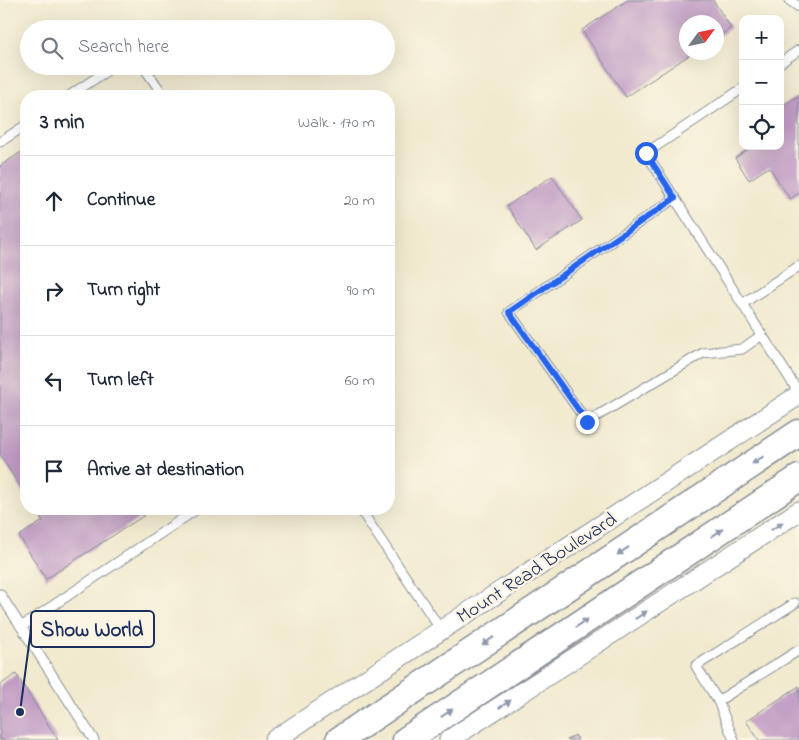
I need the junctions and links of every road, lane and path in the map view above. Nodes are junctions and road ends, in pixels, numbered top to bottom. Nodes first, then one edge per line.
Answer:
1 (789, 0) edge
2 (799, 7) edge
3 (799, 50) edge
4 (784, 60) edge
5 (100, 75) edge
6 (149, 75) edge
7 (78, 90) edge
8 (160, 90) edge
9 (739, 91) edge
10 (20, 129) edge
11 (0, 142) edge
12 (675, 198) junction
13 (799, 266) edge
14 (742, 304) junction
15 (762, 335) junction
16 (799, 394) edge
17 (799, 434) edge
18 (799, 478) edge
19 (799, 511) edge
20 (188, 515) edge
21 (364, 515) edge
22 (0, 594) edge
23 (798, 604) edge
24 (21, 627) junction
25 (441, 630) junction
26 (799, 650) edge
27 (718, 701) junction
28 (284, 737) edge
29 (94, 740) edge
30 (339, 740) edge
31 (406, 740) edge
32 (450, 740) edge
33 (734, 740) edge

1 - 2 lane
3 - 4 lane
5 - 7 lane
6 - 8 lane
9 - 12 lane
10 - 11 lane
12 - 14 lane
12 - 15 lane
13 - 14 lane
14 - 15 lane
15 - 16 lane
16 - 25 street, Mount Read Boulevard
17 -> 30 main road, Mount Read Boulevard
31 -> 18 main road
32 -> 19 street
20 - 24 lane
21 - 25 lane
22 - 24 lane
23 - 27 lane
24 - 29 lane
25 - 28 street, Mount Read Boulevard
26 - 27 lane
27 - 33 lane

